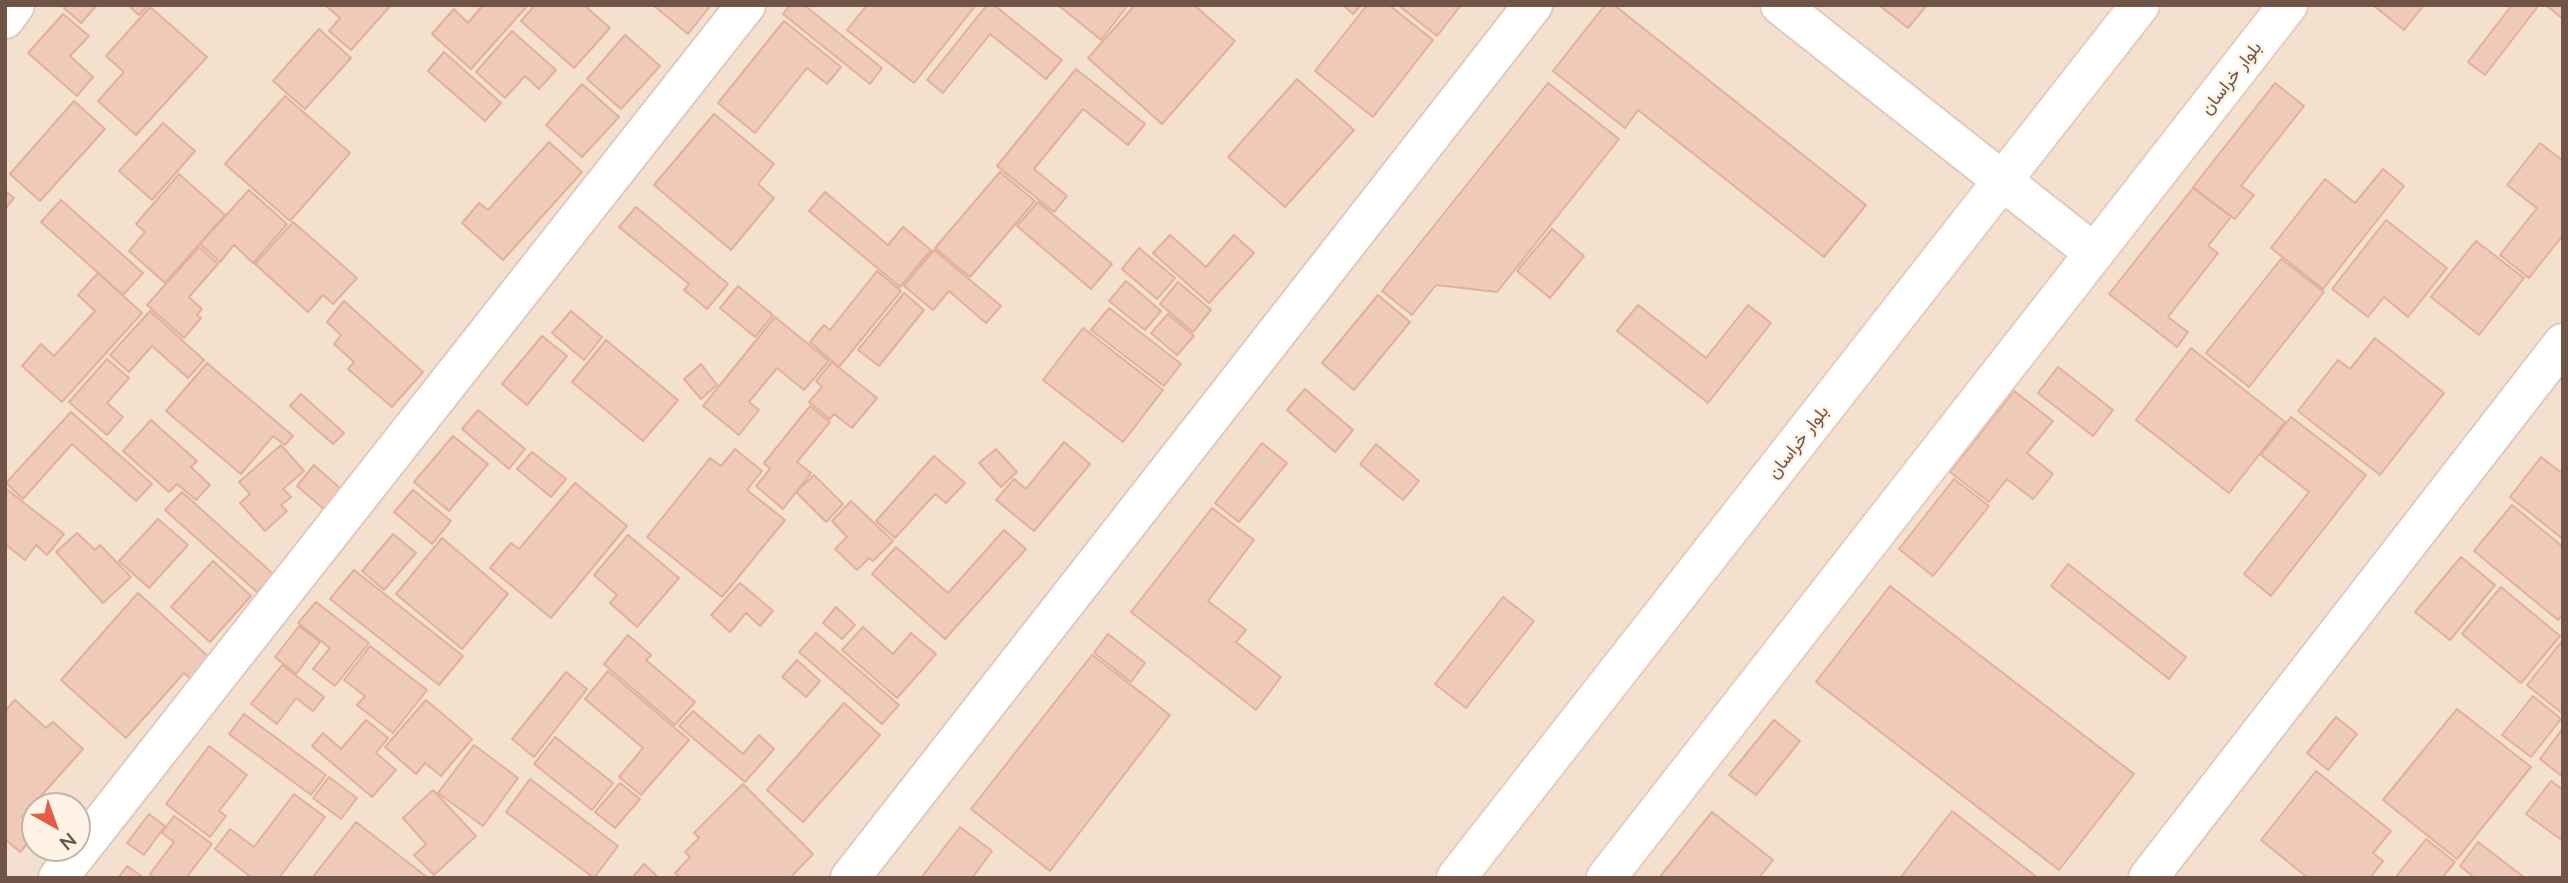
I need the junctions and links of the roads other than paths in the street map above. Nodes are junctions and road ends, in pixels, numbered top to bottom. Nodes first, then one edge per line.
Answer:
1 (15, 5) edge
2 (746, 5) edge
3 (1533, 5) edge
4 (1780, 5) edge
5 (2140, 5) edge
6 (2288, 5) edge
7 (5, 19) edge
8 (2003, 181) junction
9 (2094, 253) junction
10 (2563, 343) edge
11 (58, 878) edge
12 (850, 878) edge
13 (1456, 878) edge
14 (1605, 878) edge
15 (2148, 878) edge

1 - 7 street
2 - 11 street
3 - 12 street
4 - 8 street
5 - 8 street, بلوار خراسان
6 - 9 street, بلوار خراسان
8 - 9 street
8 - 13 street, بلوار خراسان
9 - 14 street, بلوار خراسان
10 - 15 street

